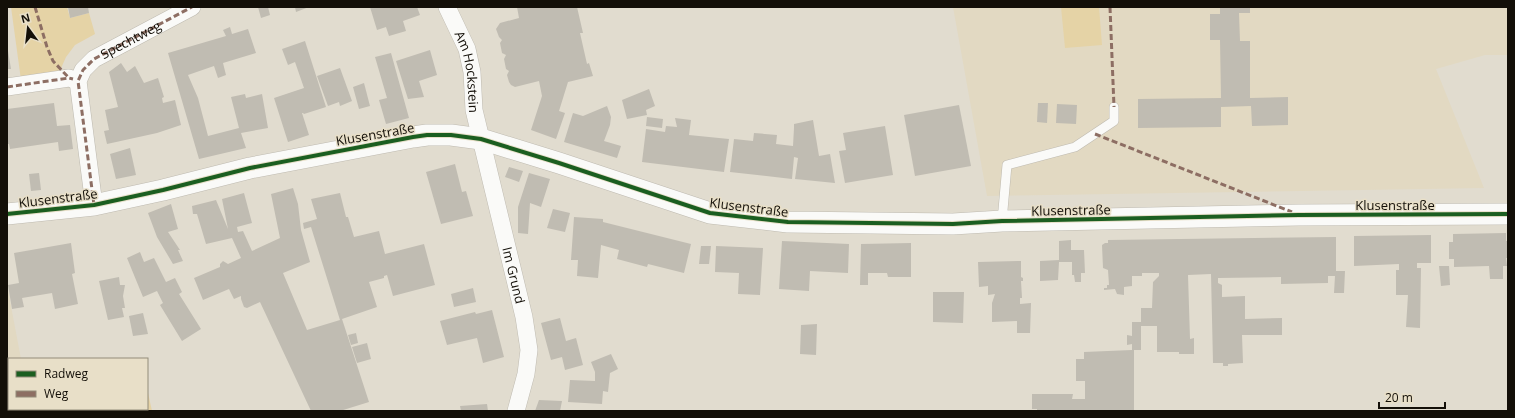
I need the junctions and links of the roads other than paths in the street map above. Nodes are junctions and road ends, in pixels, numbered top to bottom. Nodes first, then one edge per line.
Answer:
1 (192, 7) edge
2 (447, 7) edge
3 (78, 81) junction
4 (7, 87) edge
5 (1114, 107) dead end
6 (481, 139) junction
7 (94, 205) junction
8 (7, 214) edge
9 (1508, 214) edge
10 (1002, 221) junction
11 (516, 411) edge

1 - 3 street, Spechtweg
2 - 6 street, Am Hockstein
3 - 4 street
3 - 7 street
5 - 10 lane
6 - 7 street, Klusenstraße
6 - 10 street, Klusenstraße
6 - 11 street, Im Grund
7 - 8 street, Klusenstraße
9 - 10 street, Klusenstraße

